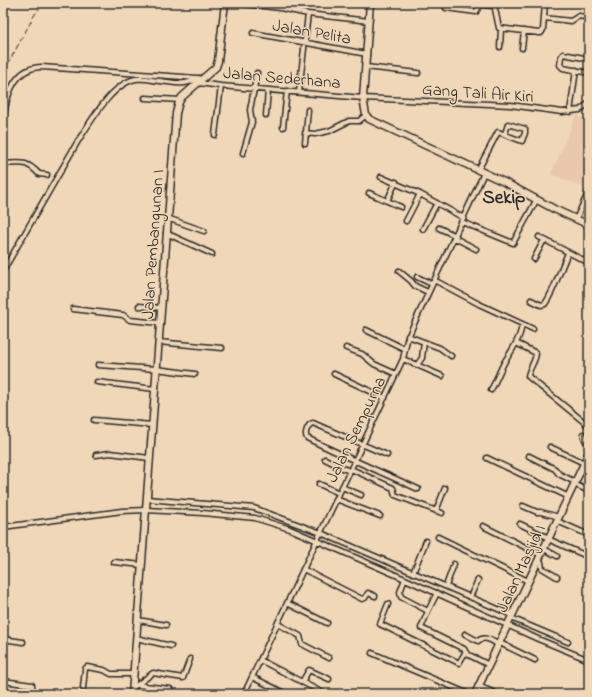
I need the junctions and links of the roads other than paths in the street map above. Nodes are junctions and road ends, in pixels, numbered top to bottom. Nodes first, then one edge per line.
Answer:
1 (225, 3) edge
2 (235, 3) edge
3 (370, 3) edge
4 (545, 3) edge
5 (495, 4) edge
6 (446, 8) dead end
7 (308, 14) junction
8 (544, 18) junction
9 (589, 18) edge
10 (368, 21) junction
11 (501, 29) junction
12 (524, 31) junction
13 (252, 33) dead end
14 (305, 44) junction
15 (500, 47) dead end
16 (522, 48) dead end
17 (367, 54) junction
18 (589, 59) edge
19 (366, 67) junction
20 (576, 70) junction
21 (257, 73) dead end
22 (418, 73) dead end
23 (589, 73) edge
24 (200, 80) junction
25 (221, 86) junction
26 (254, 88) junction
27 (268, 90) junction
28 (287, 91) junction
29 (299, 92) junction
30 (145, 98) dead end
31 (363, 98) junction
32 (180, 100) junction
33 (589, 103) edge
34 (308, 110) dead end
35 (570, 112) junction
36 (266, 115) dead end
37 (366, 115) junction
38 (3, 125) edge
39 (283, 127) dead end
40 (305, 133) junction
41 (505, 134) junction
42 (215, 135) dead end
43 (305, 143) dead end
44 (243, 153) dead end
45 (3, 164) edge
46 (481, 172) junction
47 (47, 175) dead end
48 (381, 177) dead end
49 (396, 182) junction
50 (589, 191) edge
51 (369, 193) dead end
52 (420, 194) junction
53 (537, 199) junction
54 (388, 201) junction
55 (437, 203) junction
56 (401, 207) dead end
57 (168, 218) junction
58 (576, 219) junction
59 (463, 220) junction
60 (406, 221) dead end
61 (589, 224) edge
62 (439, 228) dead end
63 (423, 229) dead end
64 (204, 231) dead end
65 (166, 233) junction
66 (455, 237) junction
67 (539, 237) dead end
68 (544, 240) junction
69 (476, 249) dead end
70 (568, 253) junction
71 (212, 254) dead end
72 (534, 259) dead end
73 (589, 264) edge
74 (3, 271) edge
75 (399, 271) dead end
76 (417, 276) dead end
77 (433, 282) junction
78 (428, 292) junction
79 (531, 300) dead end
80 (140, 306) dead end
81 (161, 308) junction
82 (74, 309) dead end
83 (160, 323) junction
84 (522, 324) junction
85 (533, 329) dead end
86 (366, 330) dead end
87 (408, 336) junction
88 (158, 342) junction
89 (424, 342) junction
90 (516, 343) junction
91 (222, 348) dead end
92 (346, 348) dead end
93 (405, 349) junction
94 (451, 356) dead end
95 (404, 359) junction
96 (98, 365) dead end
97 (417, 365) junction
98 (156, 369) junction
99 (195, 374) dead end
100 (334, 374) dead end
101 (396, 374) junction
102 (442, 376) dead end
103 (97, 382) dead end
104 (155, 389) junction
105 (491, 390) dead end
106 (385, 398) junction
107 (94, 420) dead end
108 (152, 425) junction
109 (589, 426) edge
110 (583, 434) dead end
111 (589, 442) edge
112 (363, 444) junction
113 (550, 448) dead end
114 (589, 453) edge
115 (96, 454) dead end
116 (386, 455) dead end
117 (529, 456) dead end
118 (149, 458) junction
119 (487, 458) dead end
120 (325, 459) dead end
121 (354, 461) junction
122 (586, 466) edge
123 (350, 470) junction
124 (575, 483) junction
125 (319, 484) dead end
126 (342, 486) junction
127 (445, 488) dead end
128 (418, 489) dead end
129 (589, 491) edge
130 (339, 493) junction
131 (361, 495) dead end
132 (569, 497) junction
133 (336, 499) junction
134 (146, 505) junction
135 (523, 506) dead end
136 (436, 511) junction
137 (442, 514) dead end
138 (380, 516) dead end
139 (558, 519) junction
140 (520, 524) dead end
141 (483, 526) dead end
142 (3, 527) edge
143 (589, 535) edge
144 (319, 537) junction
145 (438, 537) dead end
146 (549, 538) junction
147 (426, 541) dead end
148 (541, 554) junction
149 (557, 556) dead end
150 (589, 557) edge
151 (114, 562) dead end
152 (387, 563) junction
153 (454, 564) dead end
154 (142, 565) junction
155 (303, 569) junction
156 (384, 569) junction
157 (412, 573) junction
158 (557, 577) dead end
159 (405, 579) junction
160 (478, 580) dead end
161 (528, 581) junction
162 (446, 586) junction
163 (437, 593) junction
164 (375, 596) dead end
165 (470, 597) junction
166 (287, 603) junction
167 (388, 604) dead end
168 (428, 611) junction
169 (138, 620) junction
170 (510, 620) junction
171 (327, 623) dead end
172 (278, 624) junction
173 (166, 625) dead end
174 (465, 634) dead end
175 (136, 638) junction
176 (3, 639) edge
177 (23, 642) dead end
178 (568, 642) dead end
179 (499, 644) junction
180 (171, 646) dead end
181 (372, 653) dead end
182 (465, 653) junction
183 (190, 658) dead end
184 (329, 658) dead end
185 (260, 660) junction
186 (534, 660) dead end
187 (589, 660) edge
188 (489, 665) junction
189 (134, 674) junction
190 (252, 677) junction
191 (329, 679) dead end
192 (3, 680) edge
193 (302, 682) junction
194 (135, 685) junction
195 (479, 686) junction
196 (83, 688) dead end
197 (170, 689) dead end
198 (33, 694) edge
199 (132, 694) edge
200 (244, 694) edge
201 (286, 694) edge
202 (325, 694) edge
203 (469, 694) edge
204 (475, 694) edge
205 (495, 694) edge

1 - 24 main road
2 - 7 street
3 - 10 main road
4 - 8 street
5 - 6 street
5 - 11 street
7 - 10 street
7 - 14 street
8 - 9 street
8 - 12 street
10 - 17 main road
11 - 12 street
11 - 15 street
12 - 16 street
13 - 14 street, Jalan Pelita
14 - 17 street, Jalan Pelita
14 - 29 street
17 - 19 main road
18 - 20 street
19 - 22 street
19 - 31 main road
20 - 23 street
20 - 35 street
21 - 26 street
24 - 25 street, Jalan Sederhana
24 - 32 main road
24 - 38 street, Jalan Sederhana
24 - 74 street
25 - 26 street, Jalan Sederhana
25 - 42 street
26 - 27 street, Jalan Sederhana
26 - 44 street
27 - 28 street, Jalan Sederhana
27 - 36 street
28 - 29 street, Jalan Sederhana
28 - 39 street
29 - 31 street, Jalan Sederhana
30 - 32 street
31 - 35 street, Gang Tali Air Kiri
31 - 37 main road
32 - 57 main road, Jalan Pembangunan I
33 - 35 street, Gang Tali Air Kiri
34 - 40 street
37 - 40 street
37 - 46 main road
40 - 43 street
41 - 41 street
41 - 46 street, Jalan Sempurna
45 - 47 street
46 - 53 main road
46 - 59 street, Jalan Sempurna
48 - 49 street
49 - 52 street
49 - 54 street
50 - 58 street
51 - 54 street
52 - 55 street
52 - 60 street
53 - 58 main road
53 - 59 street
54 - 56 street
55 - 59 street
55 - 63 street
57 - 64 street
57 - 65 main road, Jalan Pembangunan I
58 - 61 main road
59 - 66 street, Jalan Sempurna
62 - 66 street
65 - 71 street
65 - 81 main road, Jalan Pembangunan I
66 - 69 street
66 - 77 street, Jalan Sempurna
67 - 68 street
68 - 70 street
68 - 72 street
70 - 73 street
70 - 79 street
75 - 78 street
76 - 77 street
77 - 78 street, Jalan Sempurna
77 - 84 street
78 - 87 street, Jalan Sempurna
80 - 81 street
81 - 83 main road, Jalan Pembangunan I
82 - 83 street
83 - 88 main road, Jalan Pembangunan I
84 - 85 street
84 - 90 street
86 - 93 street
87 - 89 street
87 - 93 street, Jalan Sempurna
88 - 91 street
88 - 98 main road, Jalan Pembangunan I
89 - 94 street
89 - 97 street
90 - 105 street
90 - 109 street
92 - 101 street
93 - 95 street, Jalan Sempurna
95 - 97 street
95 - 101 street, Jalan Sempurna
96 - 98 street
97 - 102 street
98 - 99 street
98 - 104 main road, Jalan Pembangunan I
100 - 106 street
101 - 106 street, Jalan Sempurna
103 - 104 street
104 - 108 main road, Jalan Pembangunan I
106 - 112 street, Jalan Sempurna
107 - 108 street
108 - 118 main road, Jalan Pembangunan I
110 - 111 street
112 - 116 street
112 - 121 street, Jalan Sempurna
112 - 121 street
113 - 122 street
114 - 122 main road, Jalan Masjid I
115 - 118 street
117 - 124 street
118 - 134 main road, Jalan Pembangunan I
119 - 132 street
120 - 123 street
121 - 123 street, Jalan Sempurna
121 - 128 street
122 - 124 main road, Jalan Masjid I
123 - 126 street, Jalan Sempurna
123 - 136 street
124 - 129 street
124 - 132 main road, Jalan Masjid I
125 - 130 street
126 - 130 street, Jalan Sempurna
126 - 131 street
127 - 136 street
130 - 133 street, Jalan Sempurna
132 - 139 main road, Jalan Masjid I
133 - 138 street
133 - 144 street, Jalan Sempurna
134 - 142 street
134 - 144 street
134 - 144 street
134 - 154 main road, Jalan Pembangunan I
135 - 139 street
136 - 137 street
139 - 143 street
139 - 146 main road, Jalan Masjid I
140 - 146 street
141 - 148 street
144 - 152 street
144 - 155 street, Jalan Sempurna
144 - 156 street
145 - 161 street
146 - 148 main road, Jalan Masjid I
146 - 150 street
147 - 157 street
148 - 149 street
148 - 158 street
148 - 161 main road, Jalan Masjid I
151 - 154 street
152 - 156 street
152 - 157 street
153 - 162 street
154 - 169 main road, Jalan Pembangunan I
155 - 164 street
155 - 166 street, Jalan Sempurna
156 - 159 street
157 - 162 street
159 - 163 street
159 - 168 street
160 - 165 street
161 - 170 main road, Jalan Masjid I
162 - 165 street
163 - 168 street
163 - 170 street
165 - 170 street
166 - 171 street
166 - 172 street, Jalan Sempurna
167 - 182 street
168 - 182 street
169 - 173 street
169 - 175 main road, Jalan Pembangunan I
170 - 178 street
170 - 179 main road, Jalan Masjid I
170 - 187 street
172 - 184 street
172 - 185 street, Jalan Sempurna
174 - 179 street
175 - 180 street
175 - 189 main road, Jalan Pembangunan I
176 - 177 street
179 - 186 street
179 - 188 main road, Jalan Masjid I
181 - 203 street
182 - 188 street
183 - 194 street
185 - 190 street, Jalan Sempurna
185 - 193 street
188 - 195 main road, Jalan Masjid I
189 - 194 main road, Jalan Pembangunan I
189 - 196 street
190 - 200 street, Jalan Sempurna
190 - 201 street
191 - 193 street
192 - 198 street
193 - 202 street
194 - 197 street
194 - 199 main road, Jalan Pembangunan I
195 - 204 main road, Jalan Masjid I
195 - 205 street

